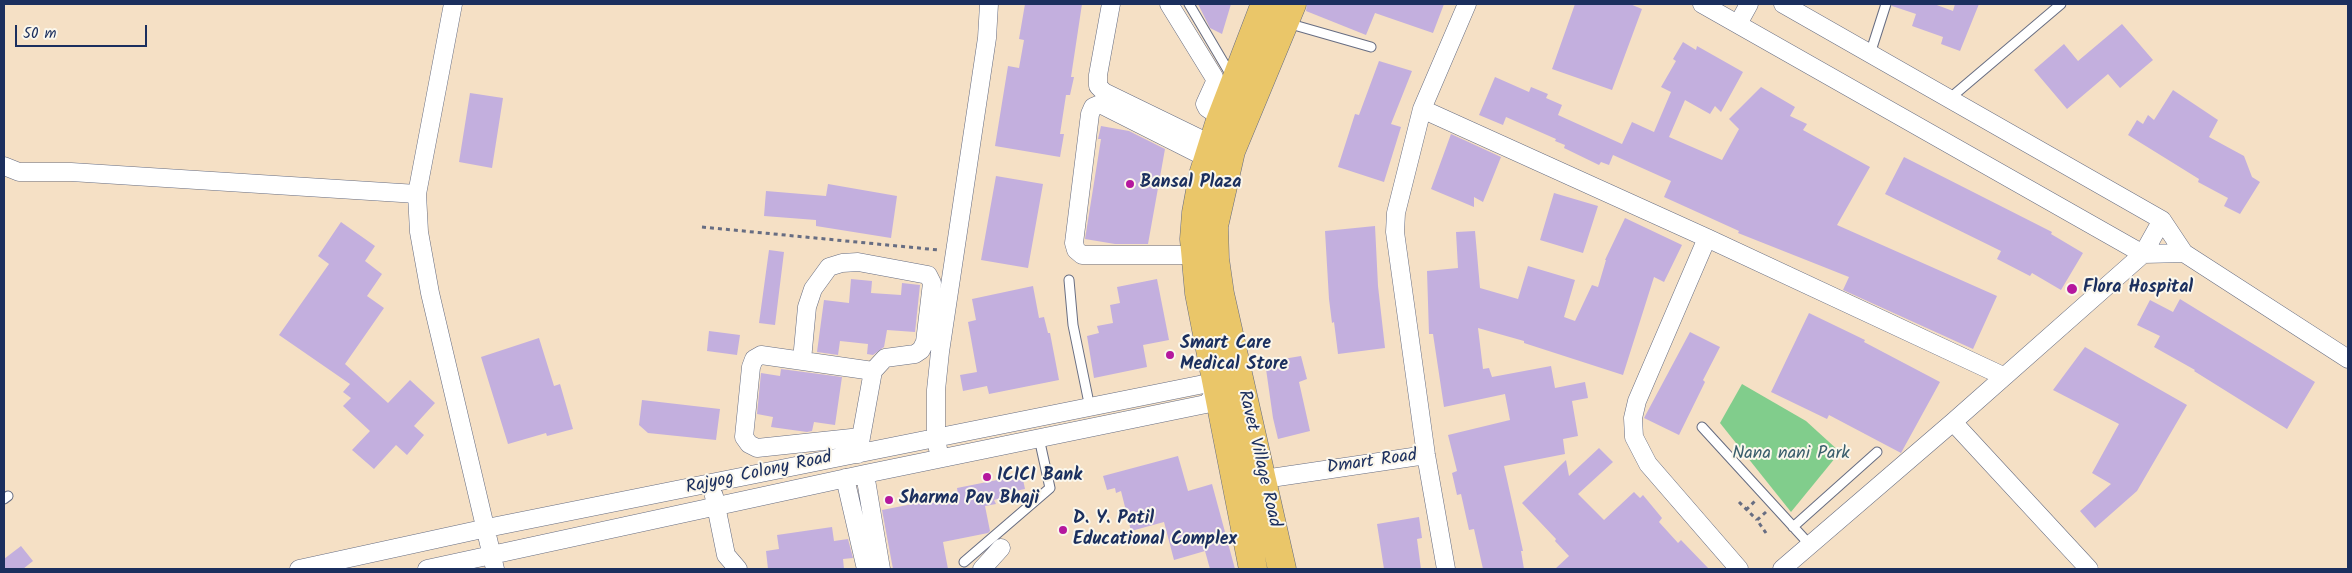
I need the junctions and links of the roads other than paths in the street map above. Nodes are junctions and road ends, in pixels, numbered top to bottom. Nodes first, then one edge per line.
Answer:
1 (453, 4) edge
2 (990, 4) edge
3 (1111, 4) edge
4 (1169, 4) edge
5 (1189, 4) edge
6 (1265, 4) edge
7 (1467, 4) edge
8 (1702, 4) edge
9 (1749, 4) edge
10 (1783, 4) edge
11 (1886, 4) edge
12 (2061, 4) edge
13 (1288, 13) edge
14 (1738, 24) junction
15 (1371, 47) dead end
16 (1870, 54) junction
17 (1235, 82) junction
18 (1948, 99) junction
19 (1422, 109) junction
20 (1222, 118) junction
21 (1211, 152) junction
22 (4, 166) edge
23 (417, 194) junction
24 (2162, 220) junction
25 (1707, 238) junction
26 (2184, 253) junction
27 (1194, 254) junction
28 (2143, 254) junction
29 (1069, 280) dead end
30 (802, 360) junction
31 (2348, 360) edge
32 (873, 371) junction
33 (2003, 376) junction
34 (1230, 389) junction
35 (1090, 408) junction
36 (1953, 422) junction
37 (1702, 427) dead end
38 (936, 438) junction
39 (1039, 438) junction
40 (859, 446) junction
41 (1878, 452) dead end
42 (1426, 455) junction
43 (940, 458) junction
44 (865, 474) junction
45 (845, 478) junction
46 (1264, 480) junction
47 (712, 484) junction
48 (716, 506) junction
49 (1793, 527) junction
50 (487, 528) junction
51 (1810, 545) junction
52 (1001, 548) dead end
53 (494, 562) edge
54 (964, 562) dead end
55 (299, 569) edge
56 (427, 569) edge
57 (738, 569) edge
58 (866, 569) edge
59 (882, 569) edge
60 (982, 569) edge
61 (1253, 569) edge
62 (1282, 569) edge
63 (1446, 569) edge
64 (1739, 569) edge
65 (1782, 569) edge
66 (2089, 569) edge

1 - 23 street
2 - 38 street
3 - 21 street
4 - 20 street
5 - 17 lane
6 - 17 main road, Ravet Village Road
7 - 19 street
8 - 14 street
9 - 14 street
10 - 16 street
11 - 16 lane
12 - 18 lane
13 - 15 lane
13 - 34 main road, Ravet Village Road
14 - 28 street
16 - 18 street
17 - 20 main road, Ravet Village Road
18 - 24 street
19 - 25 street
19 - 42 street
20 - 21 main road, Ravet Village Road
21 - 27 main road, Ravet Village Road
21 - 27 street
22 - 23 street
23 - 50 street
24 - 26 street
24 - 28 street
25 - 33 street
25 - 64 street
26 - 28 street
26 - 31 street
27 - 34 main road, Ravet Village Road
28 - 33 street
29 - 35 lane
30 - 32 street
30 - 32 street
30 - 40 street
32 - 40 street
33 - 36 street
34 - 35 street, Rajyog Colony Road
34 - 39 street, Rajyog Colony Road
34 - 46 main road, Ravet Village Road
34 - 61 main road, Ravet Village Road
35 - 38 street, Rajyog Colony Road
36 - 51 street
36 - 66 street
37 - 49 lane
38 - 40 street, Rajyog Colony Road
38 - 43 street
39 - 43 street, Rajyog Colony Road
39 - 54 lane
40 - 47 street, Rajyog Colony Road
41 - 49 lane
42 - 46 street, Dmart Road
42 - 63 street, Dmart Road
43 - 44 street, Rajyog Colony Road
44 - 45 street, Rajyog Colony Road
44 - 59 street
45 - 48 street, Rajyog Colony Road
45 - 58 street
46 - 62 main road, Ravet Village Road
47 - 48 street
47 - 50 street, Rajyog Colony Road
48 - 53 street, Rajyog Colony Road
48 - 57 street
49 - 51 lane
50 - 53 street
50 - 55 street, Rajyog Colony Road
51 - 65 street
52 - 60 street
53 - 56 street, Rajyog Colony Road

